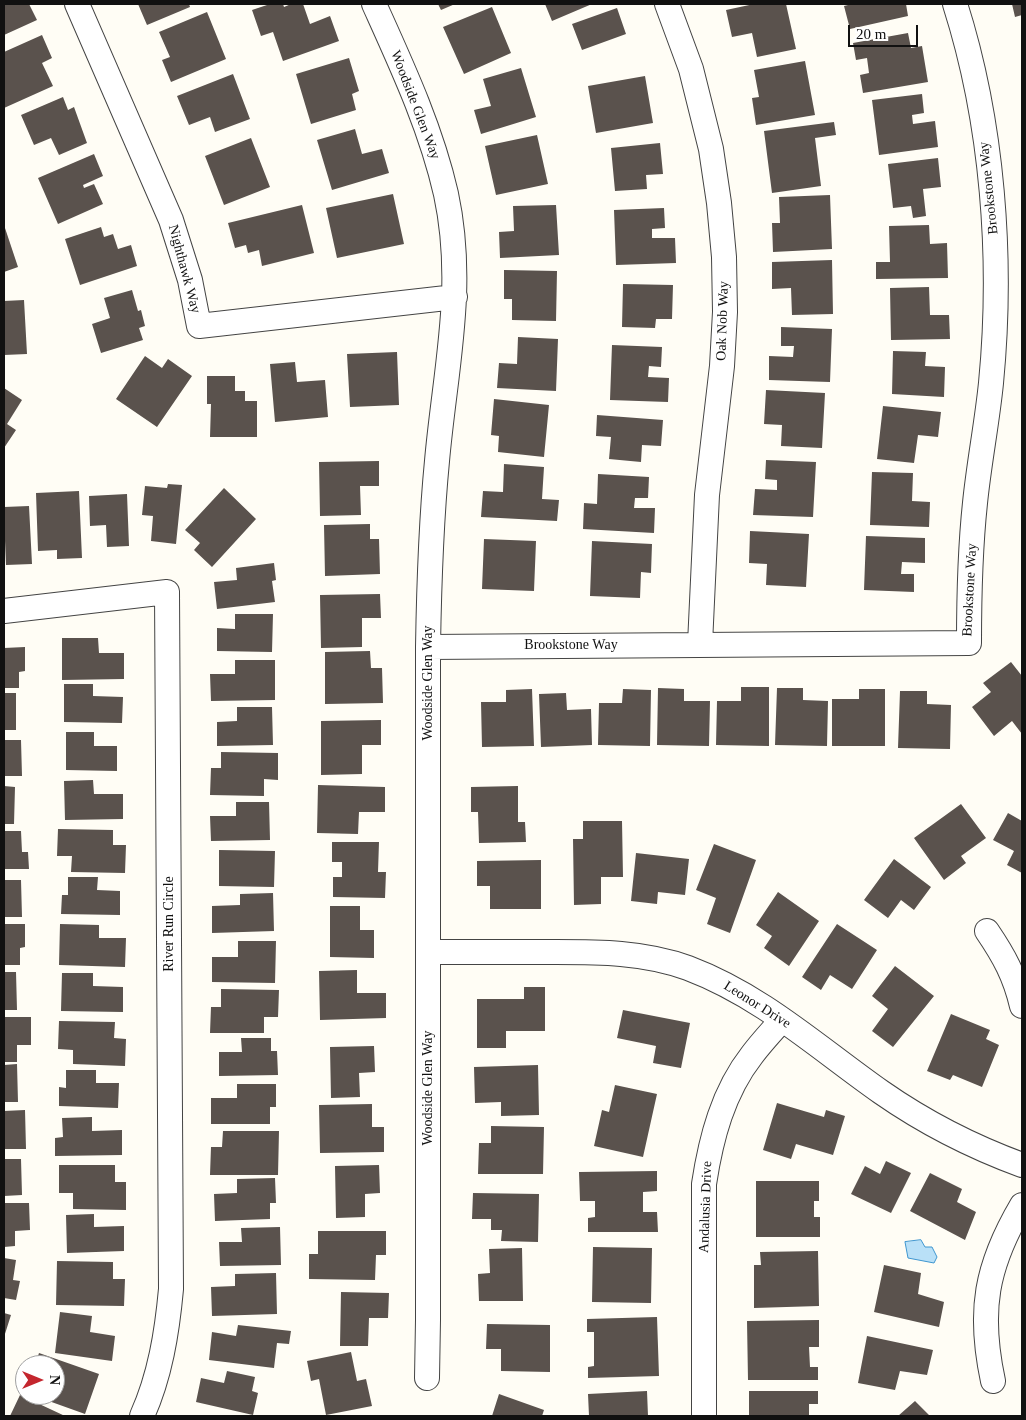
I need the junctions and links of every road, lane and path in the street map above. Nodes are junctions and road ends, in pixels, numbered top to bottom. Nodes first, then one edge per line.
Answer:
1 (76, 4) edge
2 (374, 4) edge
3 (667, 4) edge
4 (955, 4) edge
5 (455, 297) junction
6 (4, 612) edge
7 (700, 644) junction
8 (428, 647) junction
9 (987, 931) dead end
10 (428, 952) junction
11 (1022, 1006) edge
12 (782, 1020) junction
13 (1022, 1165) edge
14 (1022, 1205) edge
15 (426, 1378) dead end
16 (993, 1381) dead end
17 (142, 1416) edge
18 (704, 1416) edge

1 - 5 street, Nighthawk Way
2 - 5 street, Woodside Glen Way
3 - 7 street, Oak Nob Way
4 - 7 street, Brookstone Way
5 - 8 street, Woodside Glen Way
6 - 17 street, River Run Circle
7 - 8 street, Brookstone Way
8 - 10 street, Woodside Glen Way
9 - 11 street
10 - 12 street, Leonor Drive
10 - 15 street, Woodside Glen Way
12 - 13 street, Leonor Drive
12 - 18 street, Andalusia Drive
14 - 16 street

